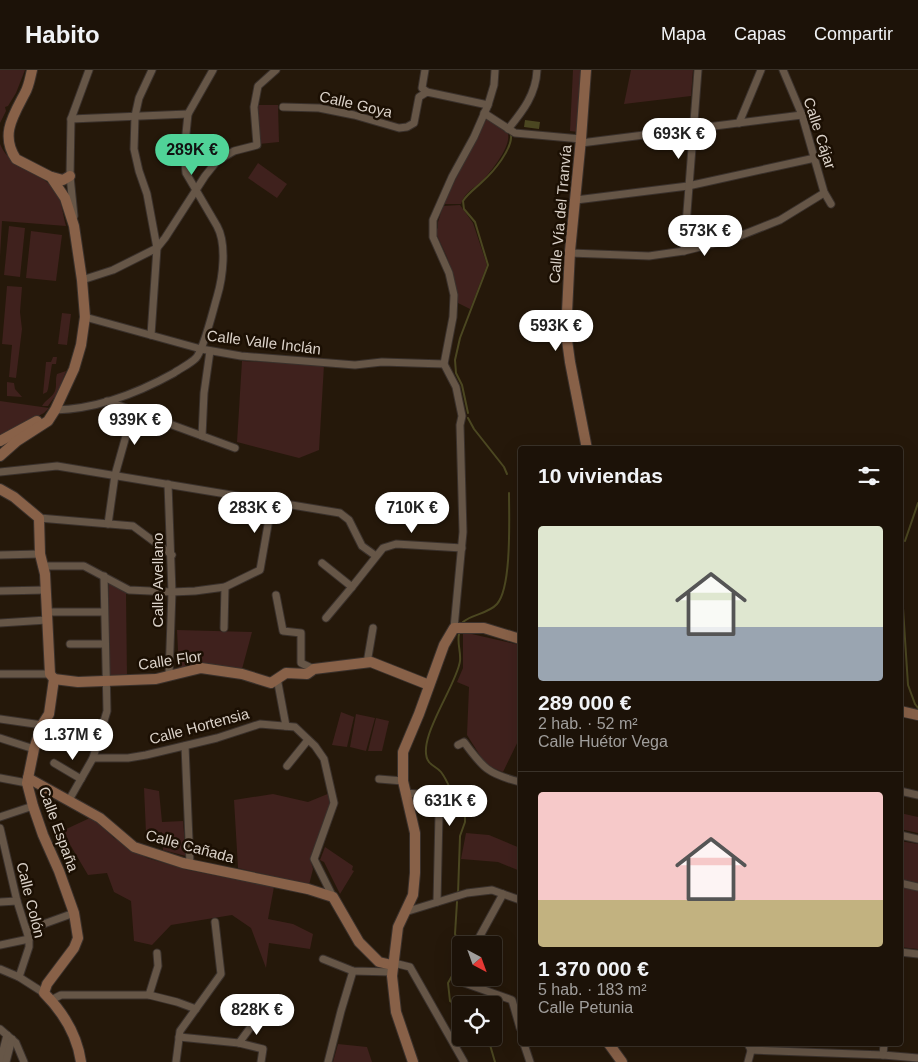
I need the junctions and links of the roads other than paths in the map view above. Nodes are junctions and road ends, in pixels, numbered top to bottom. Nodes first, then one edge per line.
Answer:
1 (32, 70) edge
2 (89, 70) edge
3 (152, 70) edge
4 (213, 70) edge
5 (276, 70) edge
6 (425, 70) edge
7 (495, 70) edge
8 (537, 70) edge
9 (586, 70) edge
10 (698, 70) edge
11 (761, 70) edge
12 (783, 70) edge
13 (427, 92) junction
14 (488, 105) junction
15 (283, 107) dead end
16 (484, 113) junction
17 (188, 114) junction
18 (802, 115) junction
19 (135, 116) junction
20 (71, 119) junction
21 (739, 123) junction
22 (693, 128) junction
23 (508, 129) junction
24 (581, 141) junction
25 (815, 158) junction
26 (70, 176) junction
27 (51, 177) junction
28 (688, 186) junction
29 (196, 190) junction
30 (824, 192) junction
31 (576, 200) junction
32 (832, 204) dead end
33 (74, 226) junction
34 (156, 248) junction
35 (684, 249) junction
36 (570, 251) junction
37 (82, 280) junction
38 (85, 318) junction
39 (151, 335) junction
40 (201, 349) junction
41 (210, 351) junction
42 (444, 364) junction
43 (106, 401) junction
44 (55, 410) junction
45 (133, 411) junction
46 (202, 436) junction
47 (0, 441) edge
48 (586, 446) edge
49 (235, 448) dead end
50 (0, 456) edge
51 (0, 472) edge
52 (115, 475) junction
53 (168, 484) junction
54 (0, 489) edge
55 (272, 502) junction
56 (39, 518) junction
57 (108, 524) junction
58 (462, 548) junction
59 (40, 554) junction
60 (0, 555) edge
61 (172, 555) junction
62 (376, 556) junction
63 (322, 563) dead end
64 (42, 566) junction
65 (104, 576) junction
66 (225, 587) junction
67 (352, 587) junction
68 (46, 590) junction
69 (0, 591) edge
70 (172, 592) junction
71 (276, 595) dead end
72 (104, 612) junction
73 (47, 616) junction
74 (326, 618) dead end
75 (0, 623) edge
76 (224, 628) dead end
77 (373, 628) dead end
78 (454, 628) junction
79 (518, 638) edge
80 (70, 644) dead end
81 (104, 644) junction
82 (367, 662) junction
83 (314, 669) junction
84 (0, 674) edge
85 (169, 675) junction
86 (52, 676) junction
87 (278, 678) junction
88 (105, 681) junction
89 (429, 685) junction
90 (903, 712) edge
91 (918, 715) edge
92 (0, 719) edge
93 (42, 725) junction
94 (286, 726) junction
95 (0, 738) edge
96 (308, 740) junction
97 (458, 745) dead end
98 (184, 746) junction
99 (34, 749) junction
100 (92, 758) junction
101 (54, 763) dead end
102 (287, 766) dead end
103 (0, 778) edge
104 (81, 779) junction
105 (379, 779) dead end
106 (27, 781) junction
107 (518, 781) edge
108 (403, 782) junction
109 (903, 792) edge
110 (405, 793) junction
111 (918, 795) edge
112 (70, 800) junction
113 (32, 806) junction
114 (0, 817) edge
115 (0, 828) edge
116 (903, 836) edge
117 (918, 839) edge
118 (190, 864) junction
119 (903, 884) edge
120 (918, 887) edge
121 (503, 894) junction
122 (333, 897) junction
123 (518, 899) edge
124 (17, 901) junction
125 (0, 902) edge
126 (437, 902) junction
127 (405, 912) junction
128 (74, 913) junction
129 (215, 922) dead end
130 (27, 930) junction
131 (480, 936) edge
132 (29, 939) junction
133 (0, 945) edge
134 (903, 952) edge
135 (157, 953) dead end
136 (918, 954) edge
137 (323, 959) dead end
138 (392, 968) junction
139 (0, 969) edge
140 (353, 972) junction
141 (19, 977) junction
142 (473, 986) edge
143 (47, 996) junction
144 (149, 996) junction
145 (196, 1010) junction
146 (258, 1017) dead end
147 (518, 1021) edge
148 (0, 1029) edge
149 (10, 1037) junction
150 (179, 1037) junction
151 (239, 1043) junction
152 (525, 1046) edge
153 (610, 1046) edge
154 (750, 1046) edge
155 (884, 1046) edge
156 (883, 1055) junction
157 (918, 1058) edge
158 (0, 1062) edge
159 (6, 1062) edge
160 (24, 1062) edge
161 (80, 1062) edge
162 (176, 1062) edge
163 (261, 1062) edge
164 (328, 1062) edge
165 (413, 1062) edge
166 (464, 1062) edge
167 (530, 1062) edge
168 (622, 1062) edge
169 (748, 1062) edge

1 - 27 street
2 - 20 street
3 - 19 street
4 - 17 street
5 - 29 street
6 - 13 street
7 - 14 street
8 - 23 street
9 - 24 street, Calle Vía del Tranvía
10 - 22 street
11 - 21 street
12 - 18 street, Calle Cájar
13 - 14 street
13 - 15 street, Calle Goya
14 - 16 street
16 - 23 street
16 - 42 street
17 - 19 street
17 - 29 street
18 - 21 street
18 - 25 street, Calle Cájar
19 - 20 street
19 - 34 street
20 - 26 street
21 - 22 street
22 - 24 street
22 - 28 street
23 - 24 street
24 - 31 street, Calle Vía del Tranvía
25 - 28 street
25 - 30 street, Calle Cájar
26 - 27 street
26 - 33 street
27 - 33 street
28 - 31 street
28 - 35 street
29 - 34 street
29 - 40 street
30 - 32 street, Calle Cájar
30 - 35 street
31 - 36 street, Calle Vía del Tranvía
33 - 37 street
34 - 37 street
34 - 39 street
35 - 36 street
36 - 48 street, Calle Vía del Tranvía
37 - 38 street
38 - 39 street, Calle Valle Inclán
38 - 44 street
39 - 40 street, Calle Valle Inclán
40 - 41 street, Calle Valle Inclán
40 - 43 street
41 - 42 street, Calle Valle Inclán
41 - 46 street
42 - 58 street
43 - 44 street
43 - 45 street
44 - 47 street
44 - 50 street
45 - 46 street
45 - 52 street
46 - 49 street
51 - 52 street
52 - 53 street
52 - 57 street
53 - 55 street
53 - 61 street, Calle Avellano
54 - 56 street
55 - 62 street
55 - 66 street
56 - 57 street
56 - 59 street, Calle España
57 - 61 street
58 - 62 street
58 - 78 street
59 - 60 street
59 - 64 street, Calle España
61 - 70 street, Calle Avellano
62 - 67 street
63 - 67 street
64 - 65 street
64 - 68 street, Calle España
65 - 70 street
65 - 72 street
66 - 70 street
66 - 76 street
67 - 74 street
68 - 69 street
68 - 73 street, Calle España
70 - 85 street, Calle Avellano
71 - 83 street
72 - 73 street
72 - 81 street
73 - 75 street
73 - 86 street, Calle España
77 - 82 street
78 - 79 street
78 - 89 street
80 - 81 street
81 - 88 street
82 - 83 street, Calle Flor
82 - 89 street, Calle Flor
83 - 87 street, Calle Flor
84 - 86 street
85 - 87 street, Calle Flor
85 - 88 street, Calle Flor
86 - 88 street, Calle Flor
86 - 93 street, Calle España
87 - 94 street
88 - 100 street
89 - 108 street
90 - 91 street
92 - 93 street
93 - 99 street, Calle España
94 - 96 street, Calle Hortensia
94 - 98 street, Calle Hortensia
95 - 99 street
96 - 102 street
96 - 122 street, Calle Hortensia
97 - 107 street
98 - 100 street, Calle Hortensia
98 - 118 street
99 - 106 street, Calle España
100 - 104 street
101 - 104 street
103 - 106 street
104 - 112 street
105 - 108 street
106 - 112 street, Calle Cañada
106 - 113 street, Calle España
108 - 110 street
109 - 111 street
110 - 126 street
110 - 127 street
112 - 118 street, Calle Cañada
113 - 114 street
113 - 128 street, Calle España
115 - 124 street, Calle Colón
116 - 117 street
118 - 122 street, Calle Cañada
119 - 120 street
121 - 123 street
121 - 126 street
121 - 131 street
122 - 138 street
124 - 125 street
124 - 130 street, Calle Colón
126 - 127 street
127 - 138 street
128 - 130 street
128 - 143 street, Calle España
129 - 145 street
130 - 132 street, Calle Colón
132 - 133 street
132 - 141 street, Calle Colón
134 - 136 street
135 - 144 street
137 - 140 street
138 - 140 street
138 - 165 street
138 - 166 street
139 - 141 street
140 - 164 street
141 - 143 street
142 - 147 street
143 - 144 street
143 - 161 street
144 - 145 street
145 - 150 street
146 - 151 street
148 - 149 street
149 - 158 street
149 - 159 street
149 - 160 street
150 - 151 street
150 - 162 street
151 - 163 street
152 - 167 street
153 - 168 street
154 - 156 street
154 - 169 street
155 - 156 street
156 - 157 street

